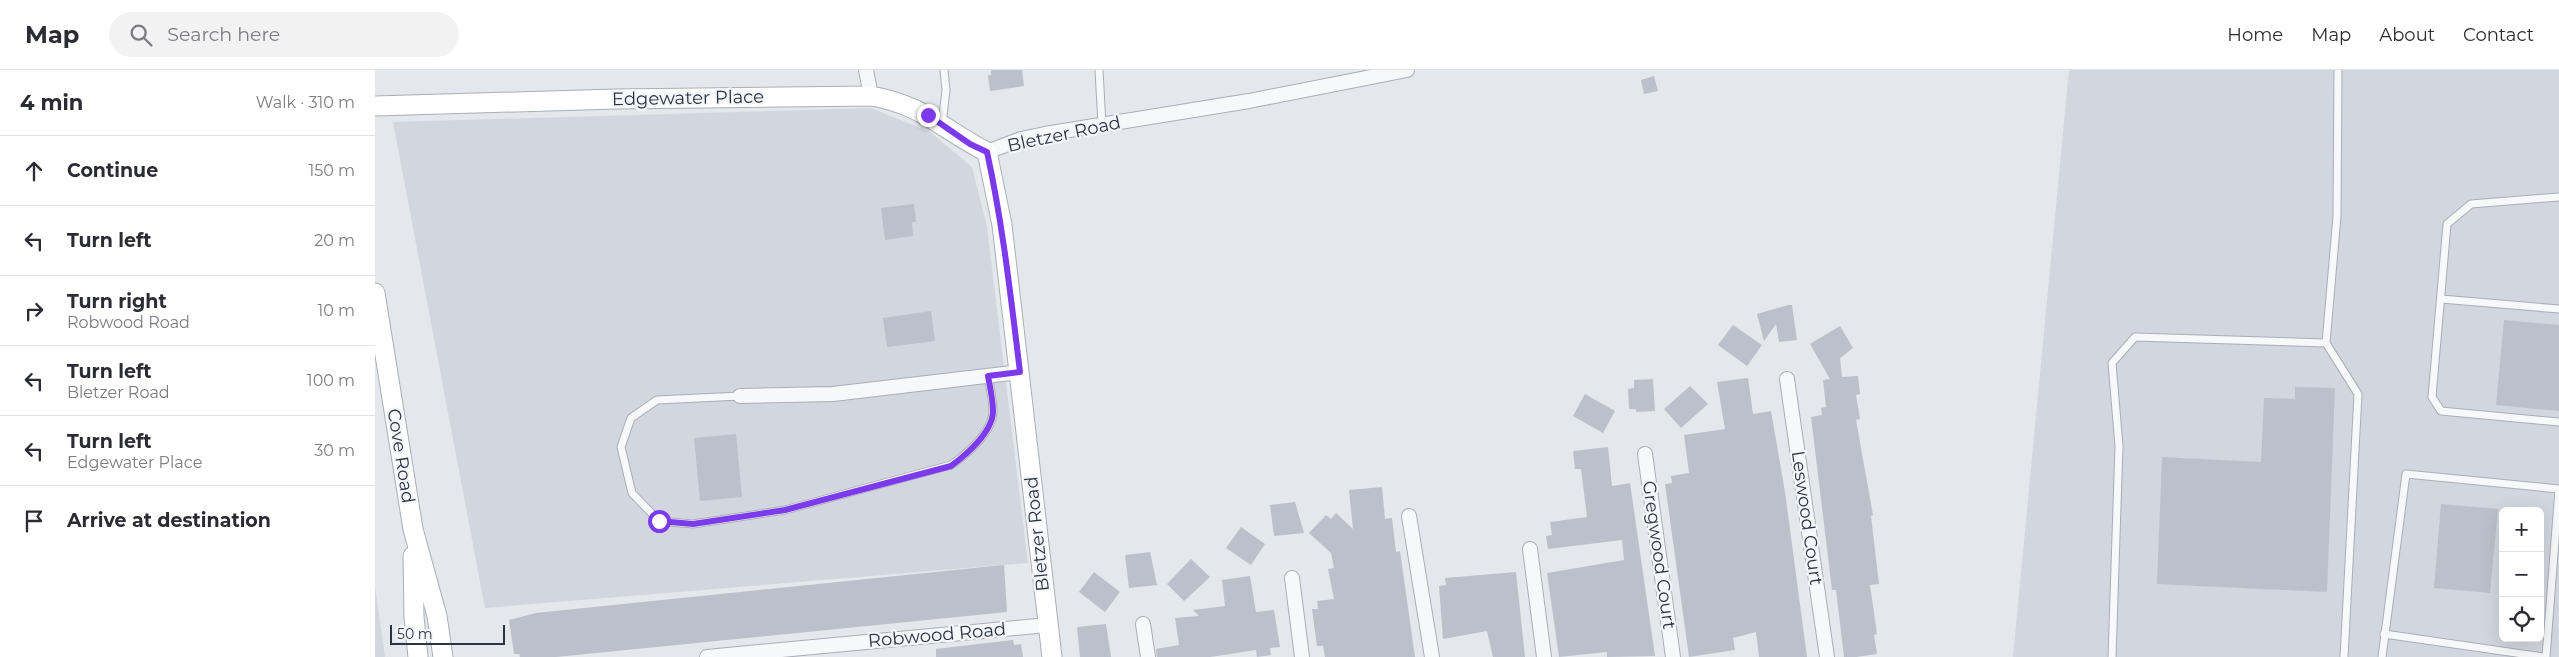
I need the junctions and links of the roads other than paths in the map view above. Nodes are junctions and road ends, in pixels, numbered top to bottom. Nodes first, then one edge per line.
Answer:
1 (866, 70) edge
2 (944, 70) edge
3 (1099, 70) edge
4 (1407, 70) edge
5 (2338, 70) edge
6 (871, 96) junction
7 (375, 106) edge
8 (942, 125) junction
9 (1101, 125) junction
10 (987, 152) junction
11 (2559, 197) edge
12 (375, 294) edge
13 (2441, 299) junction
14 (2559, 309) edge
15 (2326, 343) junction
16 (1020, 372) junction
17 (988, 376) junction
18 (1787, 379) dead end
19 (740, 396) joint
20 (2559, 422) edge
21 (1645, 454) dead end
22 (1409, 516) dead end
23 (413, 530) junction
24 (1530, 549) dead end
25 (1291, 578) dead end
26 (1143, 624) dead end
27 (1047, 625) junction
28 (2384, 634) junction
29 (418, 657) edge
30 (443, 657) edge
31 (707, 657) edge
32 (1052, 657) edge
33 (1148, 657) edge
34 (1302, 657) edge
35 (1432, 657) edge
36 (1544, 657) edge
37 (1673, 657) edge
38 (1827, 657) edge
39 (2112, 657) edge
40 (2343, 657) edge
41 (2382, 657) edge
42 (2545, 657) edge

1 - 6 street
2 - 8 lane
3 - 9 lane
4 - 9 street, Bletzer Road
5 - 15 lane
6 - 7 street, Edgewater Place
6 - 8 street, Edgewater Place
8 - 10 street, Edgewater Place
9 - 10 street, Bletzer Road
10 - 16 street, Bletzer Road
11 - 13 lane
12 - 23 street, Cove Road
13 - 14 lane
13 - 20 lane
15 - 39 lane
15 - 40 lane
16 - 17 street
16 - 27 street, Bletzer Road
17 - 19 street
17 - 19 lane
18 - 38 street, Leswood Court
21 - 37 street, Gregwood Court
22 - 35 street
23 - 29 street, Cove Road
23 - 30 street, Cove Road
24 - 36 street
25 - 34 street
26 - 33 street
27 - 31 street, Robwood Road
27 - 32 street, Bletzer Road
28 - 41 lane
28 - 42 lane
28 - 42 lane

